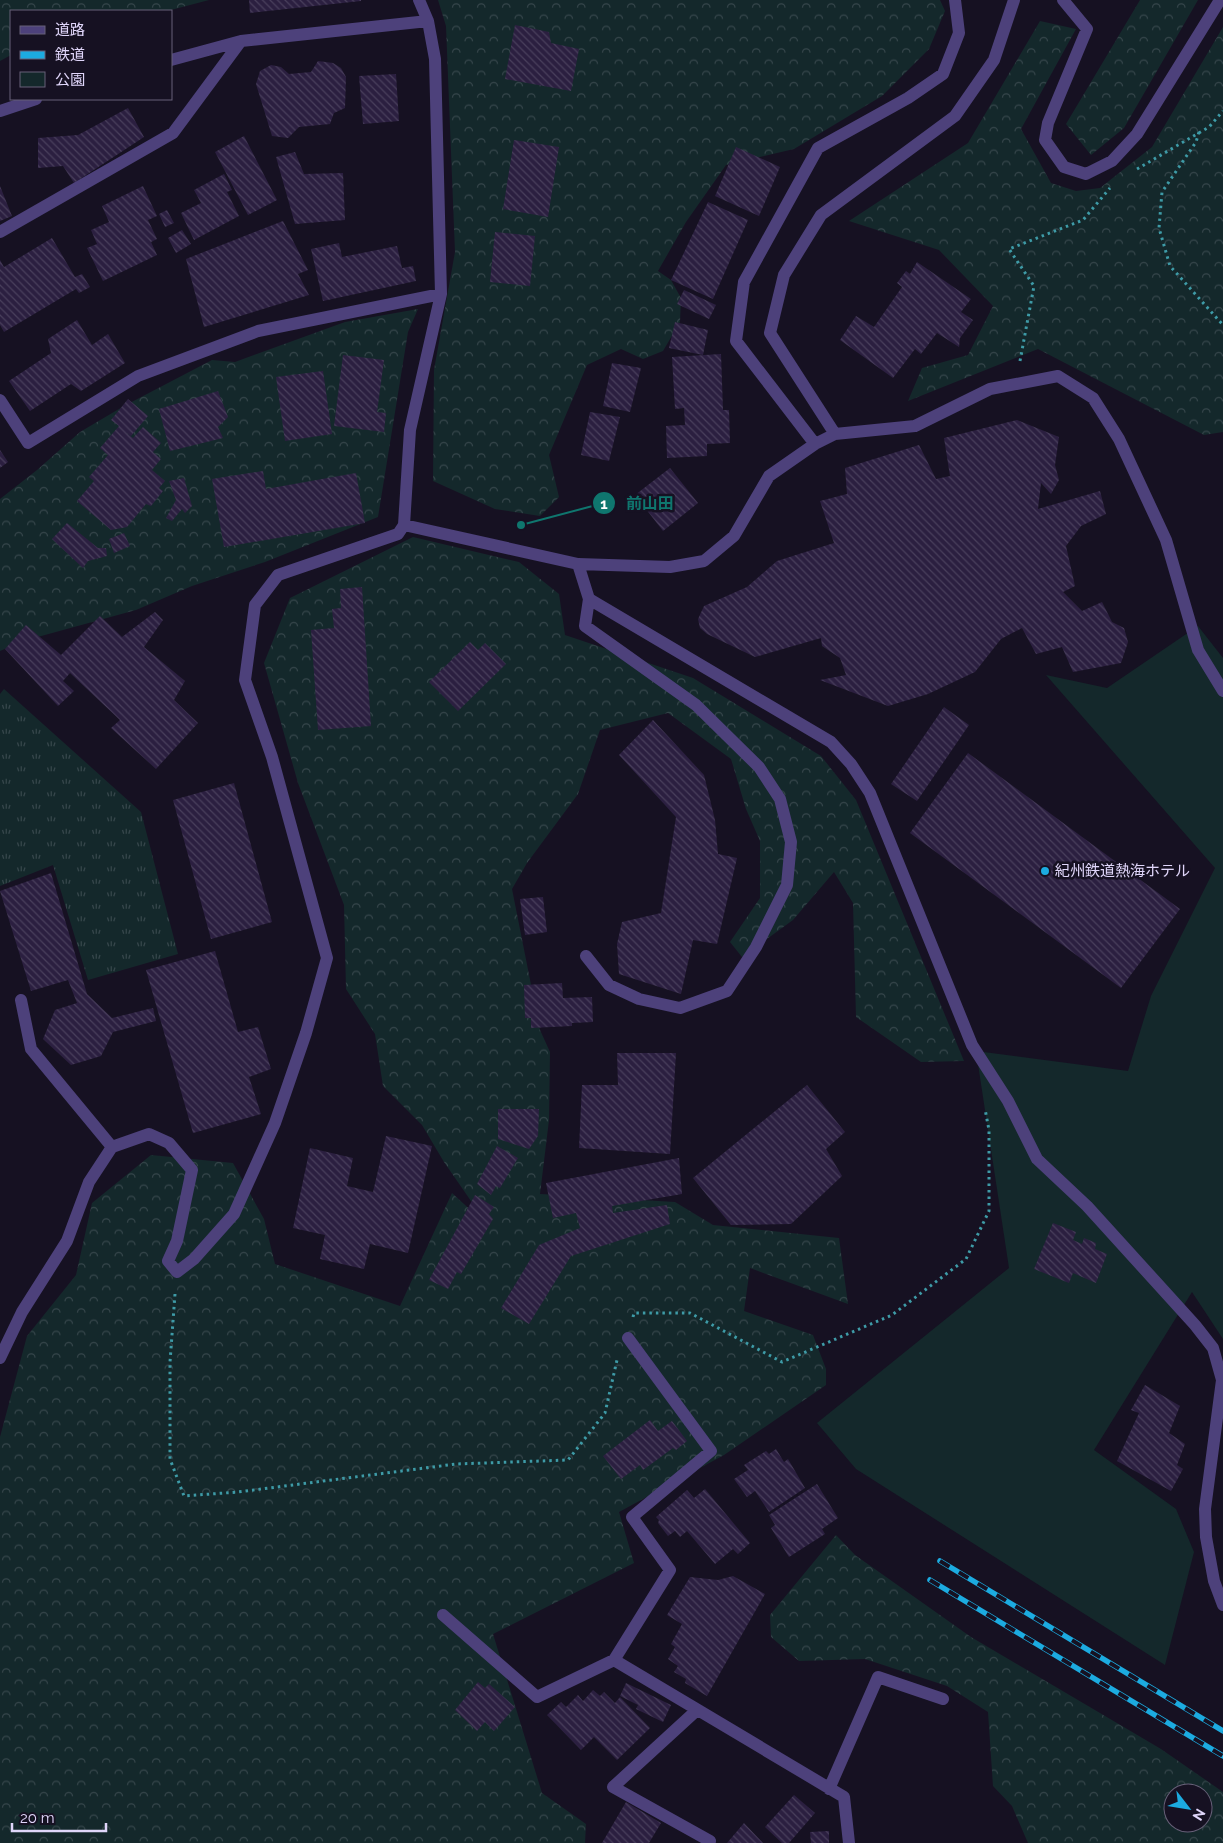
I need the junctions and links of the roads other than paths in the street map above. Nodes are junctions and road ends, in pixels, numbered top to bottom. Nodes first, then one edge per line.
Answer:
1 (420, 0) edge
2 (955, 0) edge
3 (1014, 0) edge
4 (1063, 0) edge
5 (1220, 0) edge
6 (428, 21) junction
7 (241, 41) junction
8 (172, 60) edge
9 (33, 100) edge
10 (0, 111) edge
11 (0, 232) edge
12 (441, 294) junction
13 (0, 400) edge
14 (834, 434) junction
15 (815, 444) junction
16 (404, 525) junction
17 (578, 564) junction
18 (589, 599) junction
19 (1223, 691) edge
20 (586, 956) dead end
21 (21, 1000) dead end
22 (112, 1147) junction
23 (628, 1338) road end
24 (0, 1358) edge
25 (1223, 1605) edge
26 (443, 1615) dead end
27 (614, 1660) junction
28 (944, 1699) dead end
29 (697, 1710) junction
30 (829, 1789) junction
31 (710, 1841) dead end
32 (850, 1843) edge

1 - 6 street
2 - 15 street
3 - 14 street
4 - 5 street
6 - 7 street
6 - 12 street
7 - 8 street
7 - 11 street
9 - 10 street
12 - 13 street
12 - 16 street
14 - 15 street
14 - 19 street
15 - 17 street
16 - 17 street
16 - 22 street
17 - 18 street
18 - 20 street
18 - 25 street
21 - 22 street
22 - 24 street
23 - 27 street
26 - 27 street
27 - 29 street
28 - 30 street
29 - 30 street
29 - 31 street
30 - 32 street

